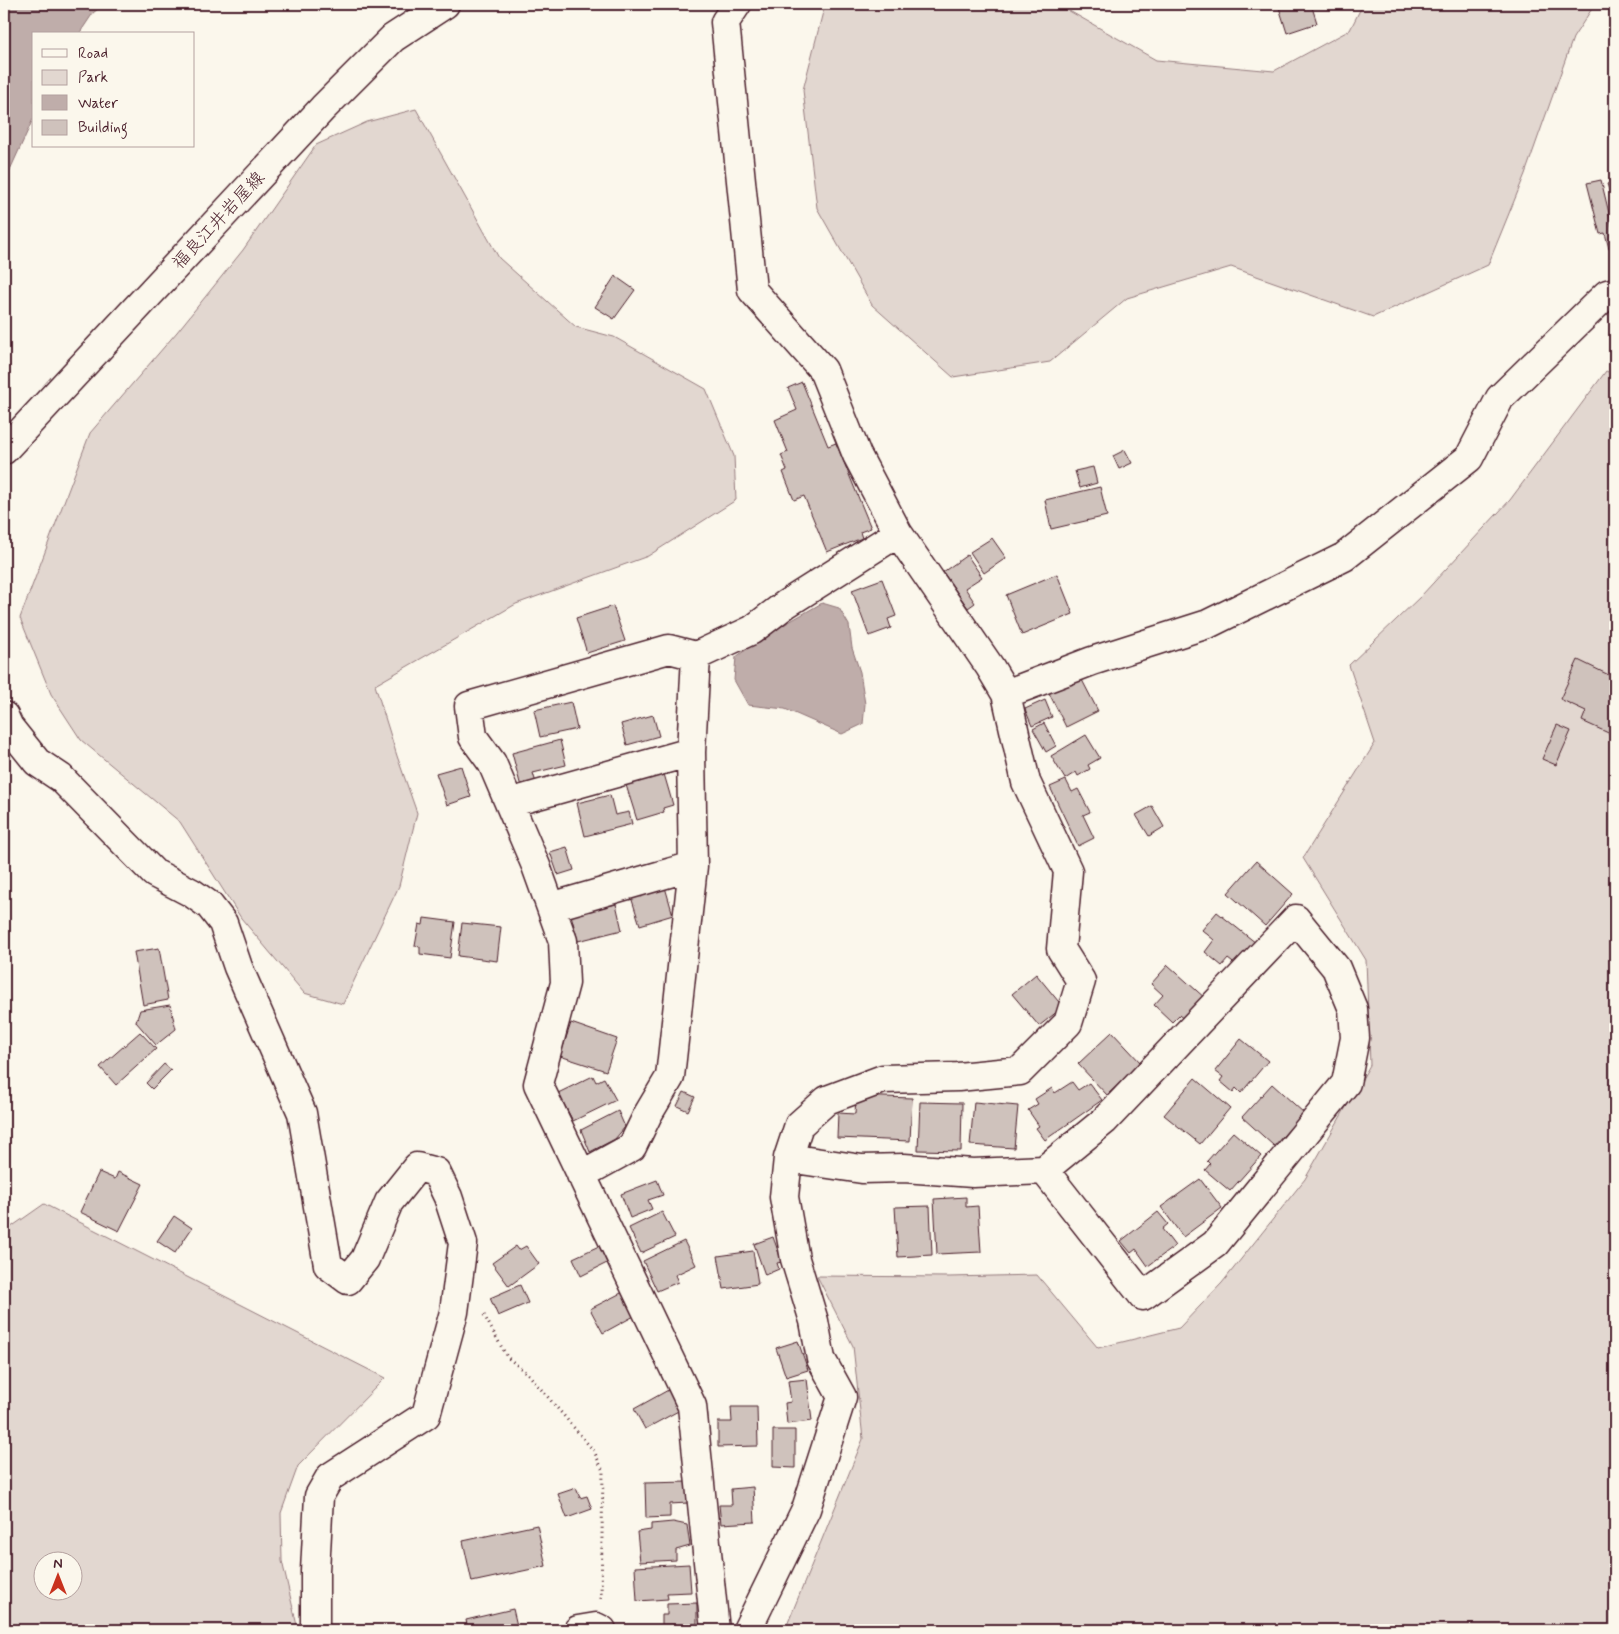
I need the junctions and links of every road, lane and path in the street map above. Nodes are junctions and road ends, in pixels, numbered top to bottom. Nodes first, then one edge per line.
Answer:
1 (445, 4) edge
2 (737, 4) edge
3 (1615, 292) edge
4 (4, 450) edge
5 (898, 533) junction
6 (696, 656) junction
7 (1006, 694) junction
8 (4, 716) edge
9 (691, 752) junction
10 (509, 803) junction
11 (693, 866) junction
12 (551, 907) junction
13 (788, 1158) junction
14 (1044, 1170) junction
15 (581, 1175) junction
16 (483, 1313) dead end
17 (602, 1617) edge
18 (316, 1630) edge
19 (578, 1630) edge
20 (715, 1630) edge
21 (747, 1630) edge

1 - 4 street, 福良江井岩屋線
2 - 5 street
3 - 7 street
5 - 6 street
5 - 7 street
6 - 9 street
6 - 10 street
7 - 13 street
8 - 18 street
9 - 10 street
9 - 11 street
10 - 12 street
11 - 12 street
11 - 15 street
12 - 15 street
13 - 14 street
13 - 21 street
14 - 14 street
15 - 20 street
16 - 17 path
17 - 19 street

